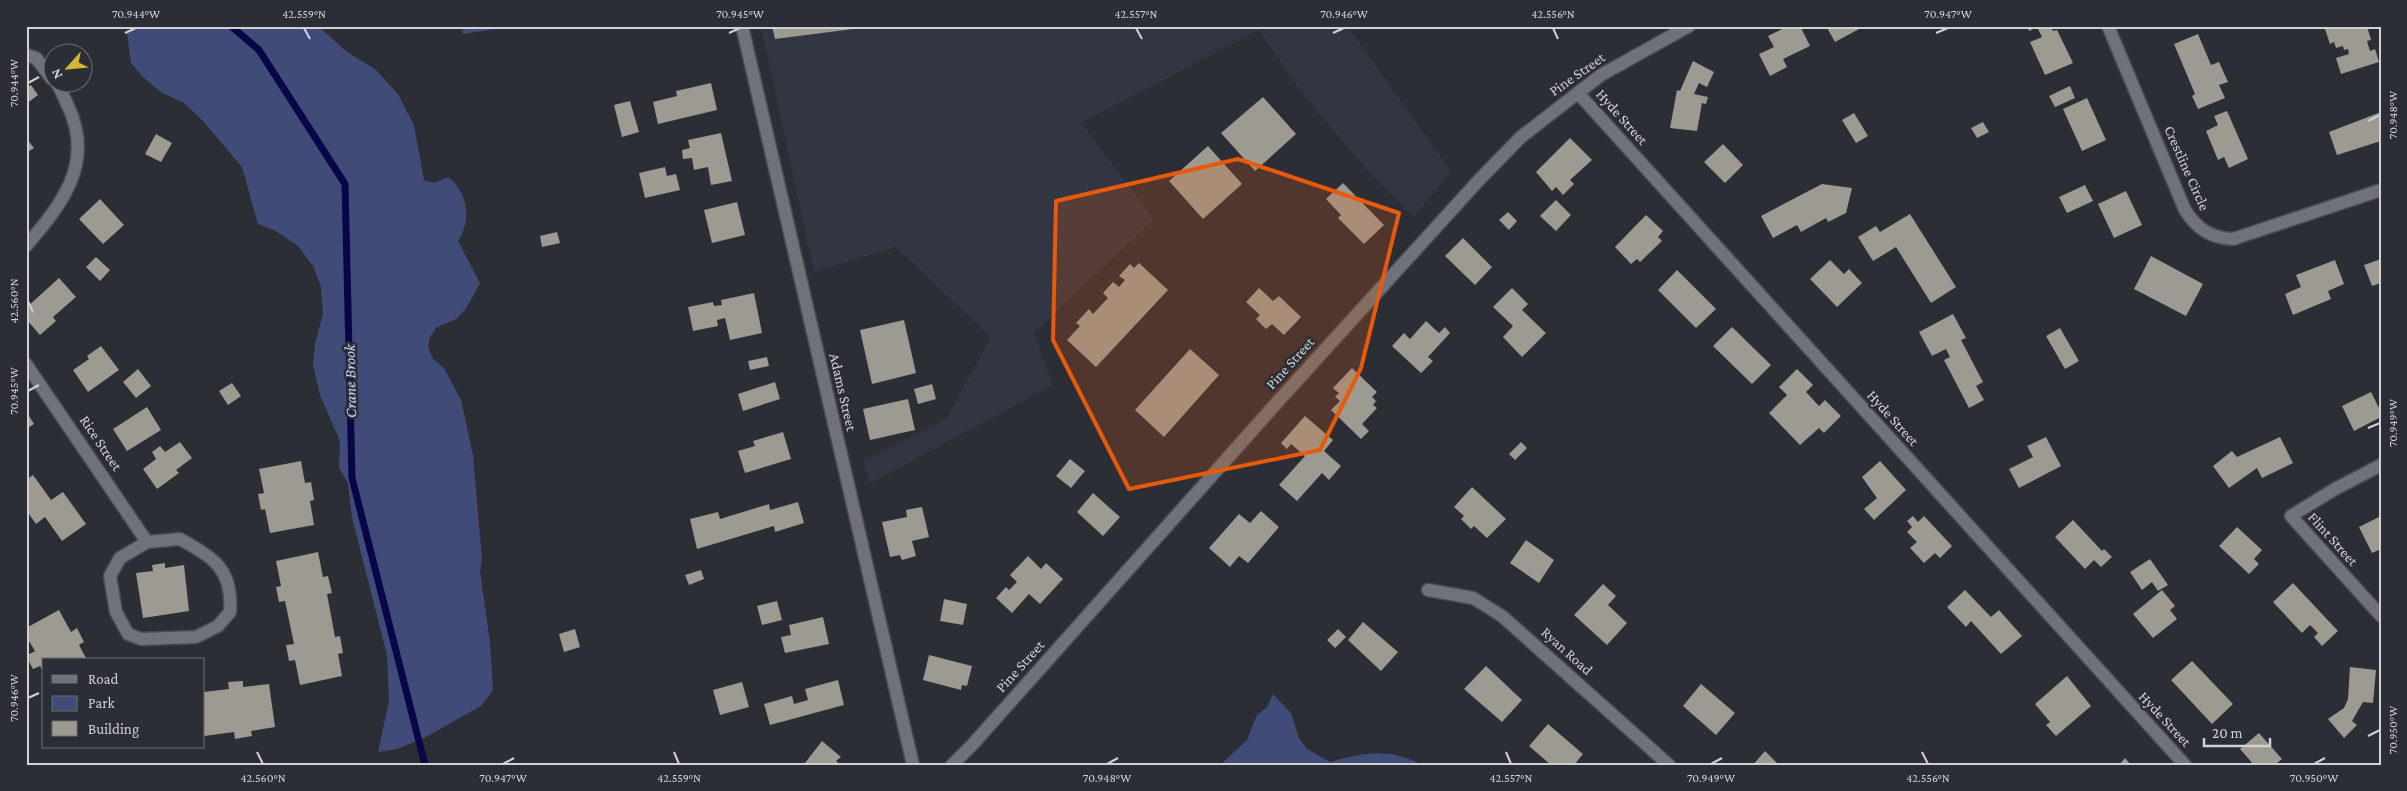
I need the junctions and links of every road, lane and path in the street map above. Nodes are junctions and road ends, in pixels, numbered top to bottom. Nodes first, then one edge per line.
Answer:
1 (742, 26) edge
2 (1689, 26) edge
3 (2108, 26) edge
4 (26, 55) edge
5 (42, 66) edge
6 (61, 92) edge
7 (1578, 93) junction
8 (2381, 190) edge
9 (26, 246) edge
10 (26, 364) edge
11 (2381, 465) edge
12 (147, 542) junction
13 (1428, 590) dead end
14 (2381, 616) edge
15 (913, 765) edge
16 (952, 765) edge
17 (1669, 765) edge
18 (2185, 765) edge

1 - 15 street, Adams Street
2 - 7 street, Pine Street
3 - 8 street, Crestline Circle
4 - 5 street
6 - 9 street
7 - 16 street, Pine Street
7 - 18 street, Hyde Street
10 - 12 street, Rice Street
11 - 14 street, Flint Street
12 - 12 street
13 - 17 street, Ryan Road

